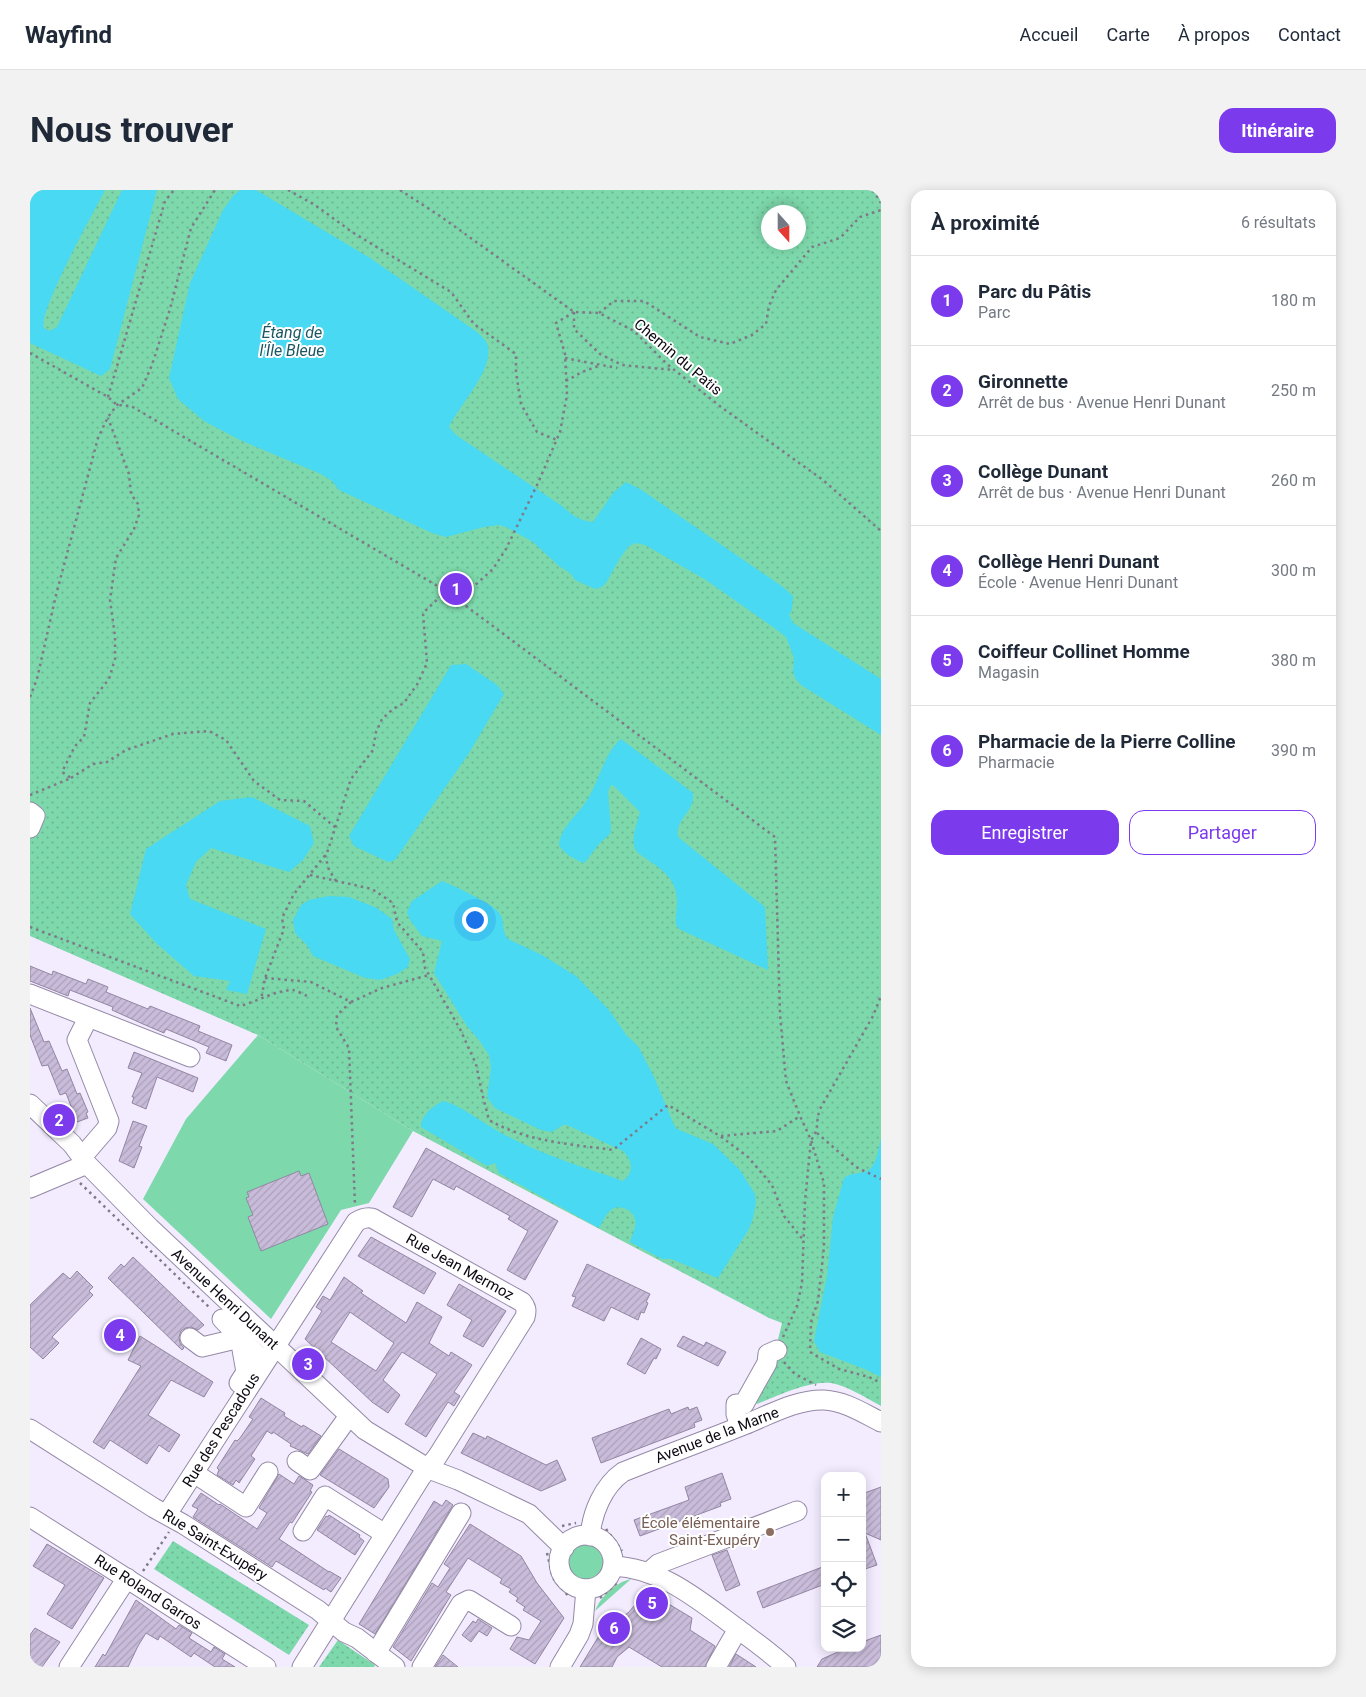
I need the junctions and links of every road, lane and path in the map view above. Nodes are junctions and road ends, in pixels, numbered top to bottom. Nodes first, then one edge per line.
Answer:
1 (174, 190) edge
2 (215, 190) edge
3 (288, 190) edge
4 (400, 190) edge
5 (872, 190) edge
6 (881, 203) edge
7 (881, 210) edge
8 (574, 312) junction
9 (599, 313) junction
10 (30, 353) edge
11 (565, 358) junction
12 (602, 365) junction
13 (617, 368) dead end
14 (675, 370) junction
15 (566, 381) junction
16 (108, 397) junction
17 (117, 405) junction
18 (108, 417) junction
19 (557, 440) junction
20 (881, 531) edge
21 (446, 591) junction
22 (30, 697) edge
23 (71, 778) junction
24 (30, 795) edge
25 (30, 812) edge
26 (30, 828) edge
27 (336, 828) junction
28 (325, 855) junction
29 (310, 875) junction
30 (336, 881) junction
31 (30, 927) edge
32 (429, 975) junction
33 (265, 978) junction
34 (30, 994) edge
35 (307, 996) dead end
36 (881, 996) edge
37 (261, 1000) junction
38 (351, 1002) junction
39 (88, 1018) junction
40 (190, 1057) dead end
41 (30, 1104) edge
42 (800, 1116) junction
43 (817, 1133) junction
44 (720, 1136) junction
45 (811, 1140) junction
46 (82, 1166) junction
47 (881, 1179) edge
48 (30, 1188) edge
49 (356, 1222) junction
50 (804, 1241) junction
51 (222, 1319) joint
52 (243, 1334) junction
53 (190, 1338) dead end
54 (275, 1346) junction
55 (768, 1350) junction
56 (259, 1357) dead end
57 (244, 1376) dead end
58 (881, 1383) edge
59 (818, 1386) dead end
60 (349, 1416) junction
61 (881, 1422) edge
62 (740, 1426) junction
63 (30, 1429) edge
64 (297, 1461) dead end
65 (429, 1468) junction
66 (268, 1472) dead end
67 (194, 1473) junction
68 (797, 1510) dead end
69 (461, 1513) dead end
70 (161, 1516) junction
71 (30, 1517) edge
72 (604, 1522) dead end
73 (557, 1525) dead end
74 (585, 1528) junction
75 (303, 1531) dead end
76 (176, 1534) dead end
77 (385, 1534) junction
78 (555, 1548) junction
79 (621, 1566) junction
80 (649, 1572) junction
81 (131, 1581) junction
82 (591, 1596) junction
83 (572, 1602) dead end
84 (330, 1620) junction
85 (511, 1626) dead end
86 (738, 1629) junction
87 (376, 1653) junction
88 (69, 1667) edge
89 (266, 1667) edge
90 (302, 1667) edge
91 (394, 1667) edge
92 (422, 1667) edge
93 (560, 1667) edge
94 (716, 1667) edge
95 (786, 1667) edge

1 - 16 path
2 - 17 path
3 - 19 path
4 - 8 path
5 - 6 path
7 - 9 path
8 - 9 path, Chemin du Patis
8 - 11 path
8 - 14 path
9 - 14 path, Chemin du Patis
10 - 16 path
11 - 12 path
11 - 15 path
12 - 13 path
12 - 15 path
14 - 20 path, Chemin du Patis
15 - 19 path
16 - 17 path
17 - 18 path
17 - 21 path
18 - 22 path
18 - 23 path
19 - 21 path
21 - 27 path
21 - 42 path
23 - 24 path
23 - 27 path
25 - 26 street
27 - 28 path
28 - 29 path
28 - 30 path
29 - 30 path
29 - 33 path
30 - 32 path
31 - 37 path
32 - 38 path
32 - 44 path
33 - 37 path
33 - 38 path
34 - 39 street
35 - 37 path
36 - 43 path
38 - 49 path
39 - 40 street
39 - 46 street
41 - 46 street, Avenue Henri Dunant
42 - 44 path
42 - 45 path
43 - 45 path
43 - 47 path
44 - 50 path
45 - 50 path
45 - 58 path
46 - 48 street
46 - 51 path
46 - 54 street, Avenue Henri Dunant
49 - 54 street
49 - 65 street, Rue Jean Mermoz
50 - 55 path
51 - 52 street
52 - 53 street
52 - 56 street
52 - 57 street
54 - 60 street, Avenue Henri Dunant
54 - 67 street, Rue des Pescadous
55 - 59 path
55 - 62 street
60 - 64 street
60 - 65 street, Avenue Henri Dunant
61 - 62 street, Avenue de la Marne
62 - 74 street, Avenue de la Marne
63 - 70 street, Rue Saint-Exupéry
65 - 77 street
65 - 78 street, Avenue Henri Dunant
66 - 67 street
67 - 70 street, Rue des Pescadous
68 - 80 street
69 - 87 street
70 - 84 street, Rue Saint-Exupéry
71 - 81 street, Rue Roland Garros
72 - 79 path
73 - 74 path
74 - 78 street
74 - 79 street
75 - 77 street
76 - 81 path
77 - 84 street
78 - 82 street
78 - 83 path
79 - 80 street
79 - 82 street
79 - 82 path
80 - 86 street
81 - 88 street
81 - 89 street, Rue Roland Garros
82 - 93 street
84 - 87 street, Rue Saint-Exupéry
84 - 90 street
85 - 92 street
86 - 94 street
86 - 95 street
87 - 91 street, Rue Saint-Exupéry

